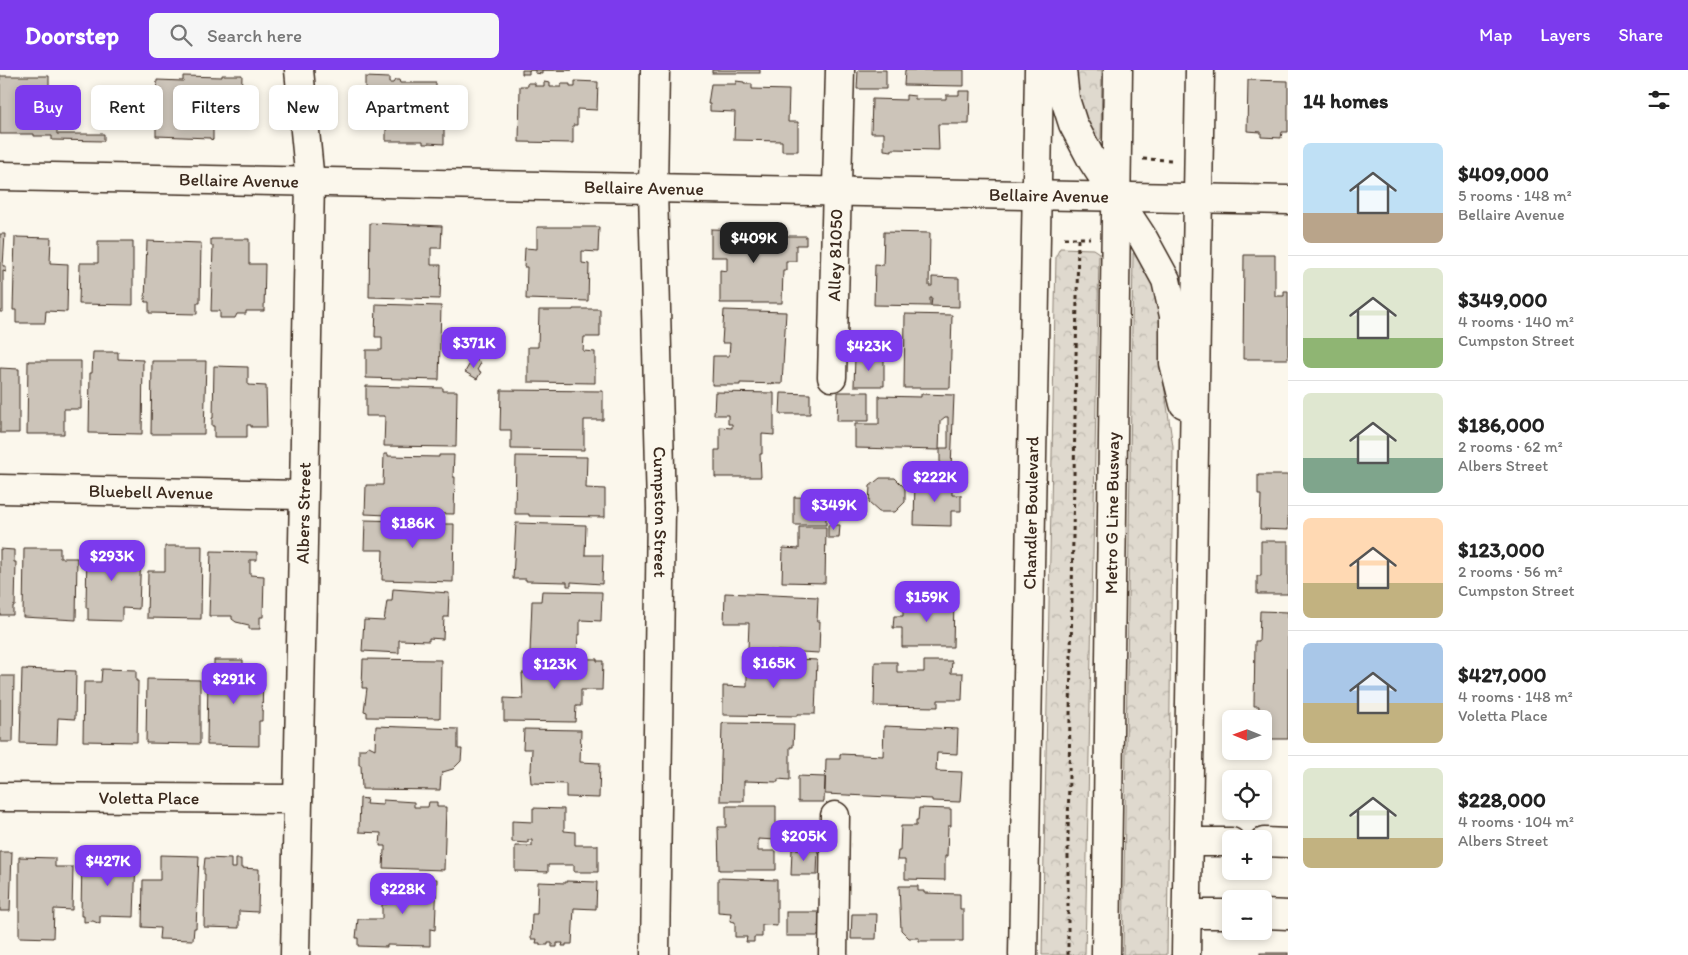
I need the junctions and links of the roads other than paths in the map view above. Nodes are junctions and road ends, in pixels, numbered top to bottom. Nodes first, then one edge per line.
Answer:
1 (299, 70) edge
2 (655, 70) edge
3 (840, 70) edge
4 (1039, 70) edge
5 (1062, 70) edge
6 (1118, 70) edge
7 (1200, 70) edge
8 (0, 176) edge
9 (310, 182) junction
10 (653, 189) junction
11 (837, 191) junction
12 (1037, 196) junction
13 (1116, 197) junction
14 (1198, 198) junction
15 (1288, 200) edge
16 (832, 378) dead end
17 (1194, 448) junction
18 (0, 489) edge
19 (303, 495) junction
20 (0, 797) edge
21 (298, 798) junction
22 (835, 816) dead end
23 (1188, 842) junction
24 (1222, 842) edge
25 (1272, 842) edge
26 (1288, 843) edge
27 (1186, 914) junction
28 (1222, 914) edge
29 (1272, 914) edge
30 (1288, 914) edge
31 (295, 955) edge
32 (655, 955) edge
33 (833, 955) edge
34 (1023, 955) edge
35 (1106, 955) edge
36 (1186, 955) edge

1 - 9 street, Albers Street
2 - 10 street, Cumpston Street
3 - 11 street, Alley 81050
4 - 12 street, Chandler Boulevard
5 - 13 street
6 - 13 street, Metro G Line Busway
7 - 14 street
8 - 9 street, Bellaire Avenue
9 - 10 street, Bellaire Avenue
9 - 19 street, Albers Street
10 - 11 street, Bellaire Avenue
10 - 32 street, Cumpston Street
11 - 12 street, Bellaire Avenue
11 - 16 street, Alley 81050
12 - 13 street, Bellaire Avenue
12 - 34 street, Chandler Boulevard
13 - 14 street, Bellaire Avenue
13 - 17 street
13 - 35 street, Metro G Line Busway
14 - 15 street, Bellaire Avenue
14 - 17 street
17 - 23 street
18 - 19 street, Bluebell Avenue
19 - 21 street, Albers Street
20 - 21 street, Voletta Place
21 - 31 street, Albers Street
22 - 33 street
23 - 24 street
23 - 27 street
25 - 26 street
27 - 28 street
27 - 36 street
29 - 30 street

